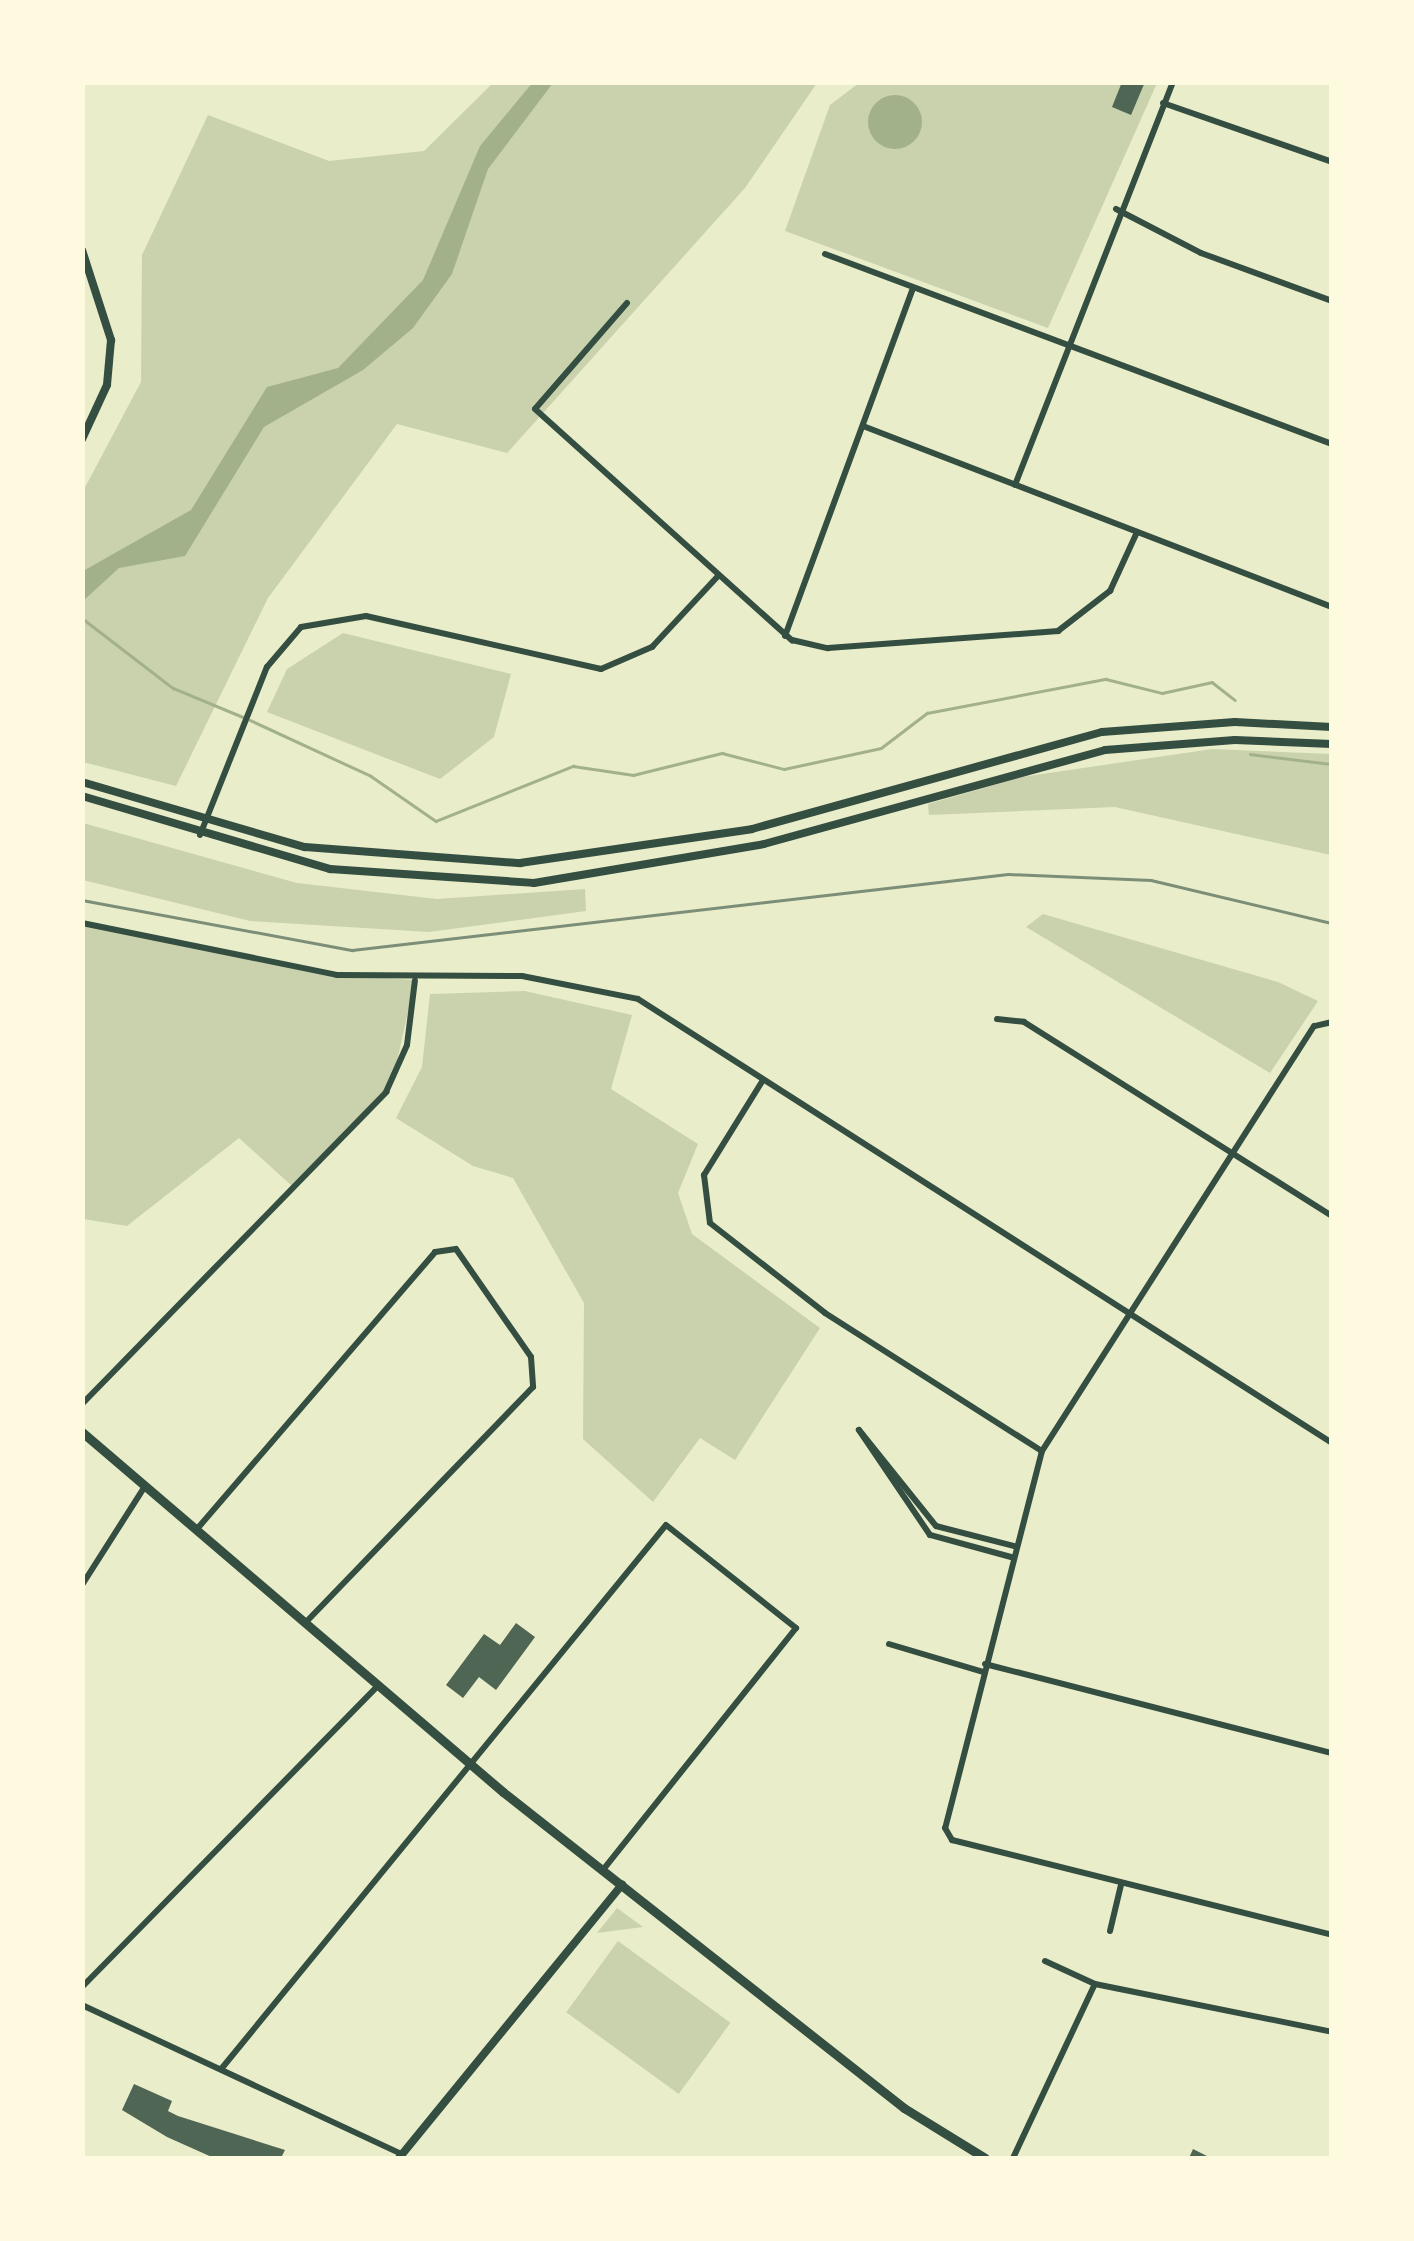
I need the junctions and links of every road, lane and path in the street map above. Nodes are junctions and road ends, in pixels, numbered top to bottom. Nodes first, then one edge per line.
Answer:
1 (1173, 82) edge
2 (1163, 102) junction
3 (1332, 162) edge
4 (1116, 210) junction
5 (82, 250) edge
6 (825, 254) dead end
7 (912, 291) junction
8 (1332, 301) edge
9 (628, 303) dead end
10 (1062, 346) junction
11 (863, 426) junction
12 (82, 438) edge
13 (1332, 444) edge
14 (1015, 485) junction
15 (1137, 532) junction
16 (717, 577) junction
17 (1332, 607) edge
18 (785, 636) junction
19 (1332, 727) edge
20 (1332, 744) edge
21 (82, 782) edge
22 (82, 796) edge
23 (202, 817) junction
24 (200, 835) junction
25 (82, 923) edge
26 (415, 980) junction
27 (997, 1018) dead end
28 (1332, 1022) edge
29 (762, 1080) junction
30 (1233, 1154) junction
31 (1332, 1216) edge
32 (1129, 1313) junction
33 (82, 1404) edge
34 (82, 1432) edge
35 (1332, 1443) edge
36 (1042, 1451) junction
37 (145, 1486) junction
38 (936, 1526) junction
39 (197, 1529) junction
40 (930, 1535) junction
41 (1014, 1546) junction
42 (1011, 1556) junction
43 (82, 1585) edge
44 (306, 1622) junction
45 (890, 1644) dead end
46 (984, 1668) junction
47 (377, 1686) junction
48 (1332, 1753) edge
49 (469, 1764) junction
50 (603, 1870) junction
51 (1122, 1884) junction
52 (622, 1885) junction
53 (1110, 1931) dead end
54 (1332, 1935) edge
55 (1045, 1961) dead end
56 (1096, 1984) junction
57 (82, 1987) edge
58 (82, 2005) edge
59 (1332, 2032) edge
60 (222, 2068) junction
61 (401, 2157) edge
62 (985, 2158) edge
63 (1013, 2158) edge

1 - 2 street
2 - 3 street
2 - 4 street
4 - 8 street
4 - 10 street
5 - 12 street
6 - 7 street
7 - 10 street
7 - 11 street
9 - 16 street
10 - 13 street
10 - 14 street
11 - 14 street
11 - 18 street
14 - 15 street
15 - 17 street
15 - 18 street
16 - 18 street
16 - 23 street
19 - 23 street
20 - 24 street
21 - 23 street
22 - 24 street
23 - 24 street
25 - 26 street
26 - 29 street
26 - 33 street
27 - 30 street
28 - 30 street
29 - 32 street
29 - 36 street
30 - 31 street
30 - 32 street
32 - 35 street
32 - 36 street
34 - 37 main road
36 - 41 street
37 - 39 main road
37 - 43 street
38 - 40 street
38 - 40 street
38 - 41 street
39 - 44 main road
39 - 44 street
40 - 42 street
41 - 42 street
42 - 46 street
44 - 47 main road
45 - 46 street
46 - 48 street
46 - 51 street
47 - 49 main road
47 - 57 street
49 - 50 main road
49 - 50 street
49 - 60 street
50 - 52 main road
51 - 53 street
51 - 54 street
52 - 61 street
52 - 62 main road
55 - 56 street
56 - 59 street
56 - 63 street
58 - 60 street
60 - 61 street

